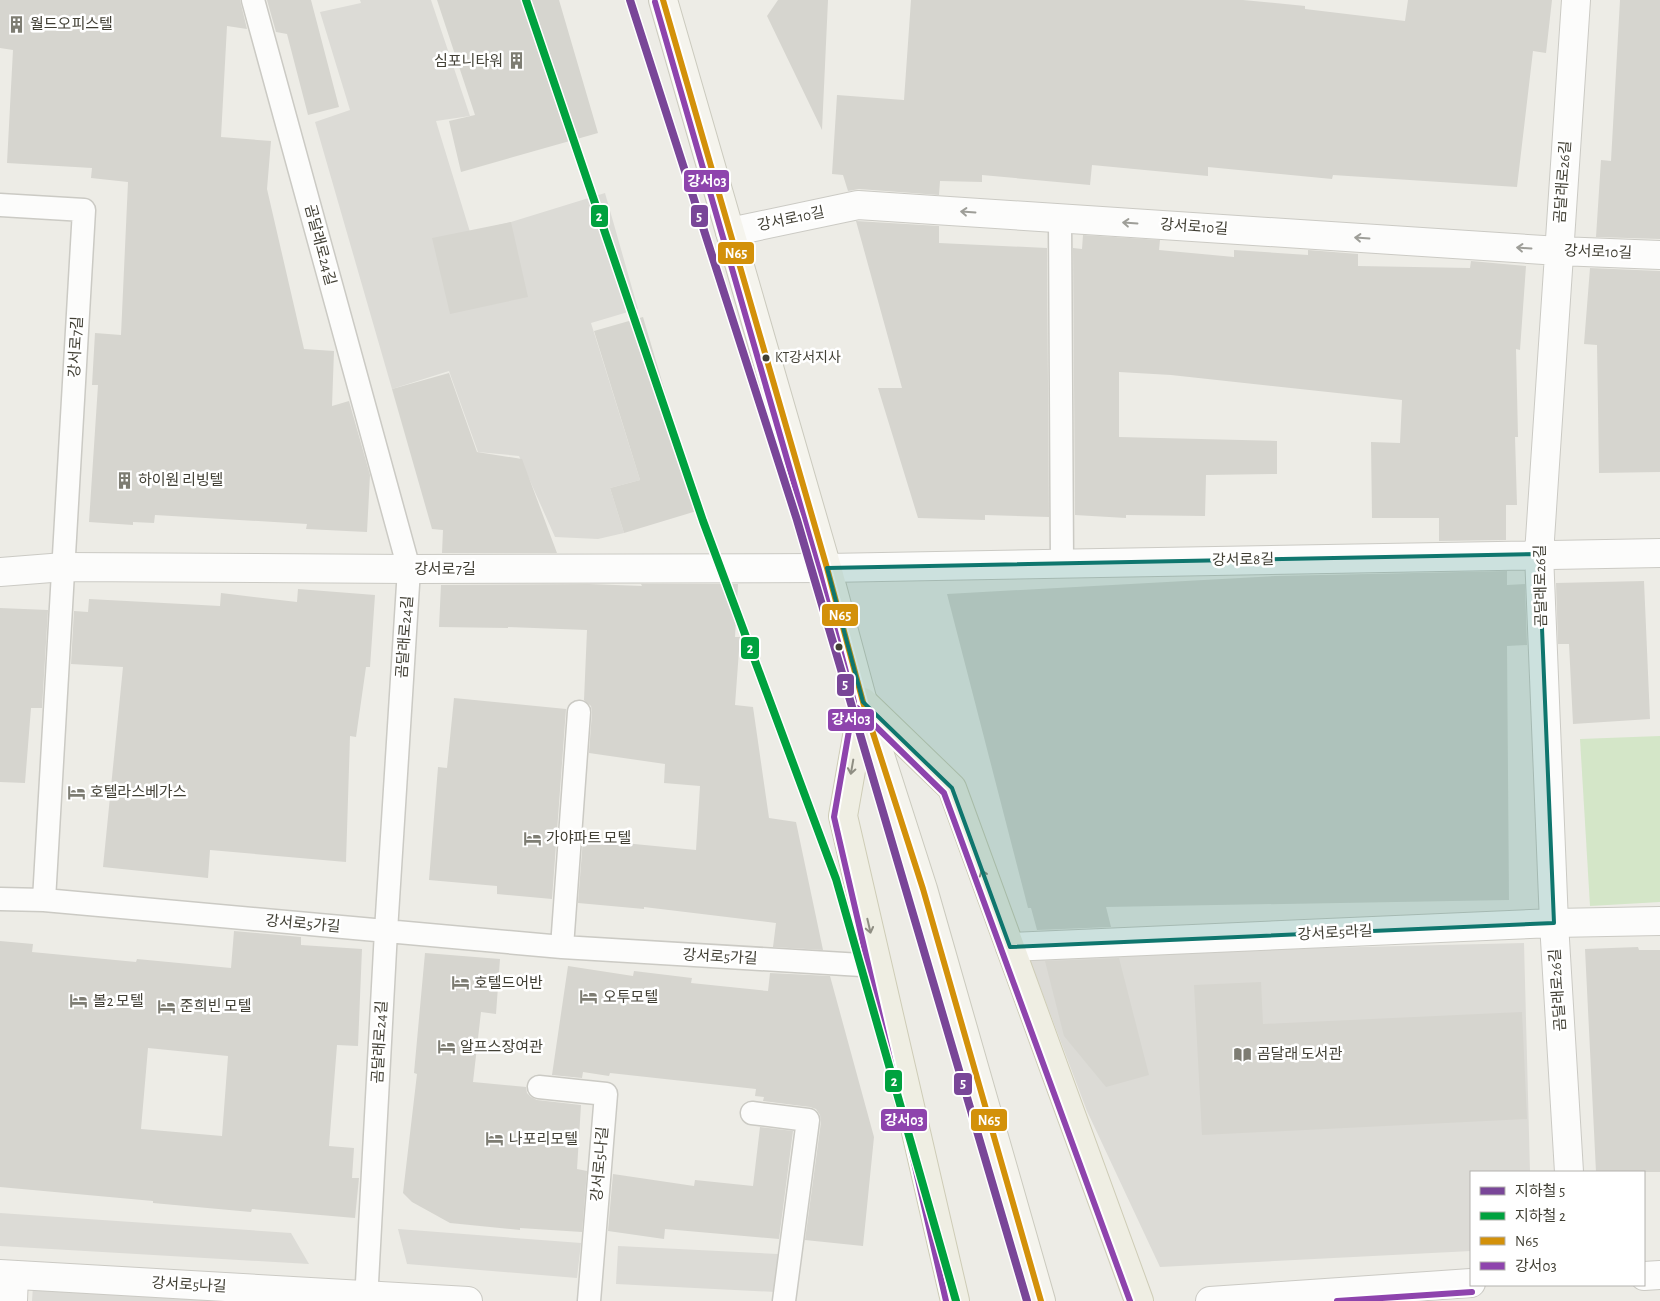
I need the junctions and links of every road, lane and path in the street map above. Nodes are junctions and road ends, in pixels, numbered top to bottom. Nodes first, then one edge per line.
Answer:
1 (253, 0) edge
2 (663, 0) edge
3 (1576, 0) edge
4 (0, 205) edge
5 (1060, 219) junction
6 (730, 232) junction
7 (1559, 251) junction
8 (1660, 255) edge
9 (1660, 552) edge
10 (1539, 554) junction
11 (1062, 563) junction
12 (64, 568) junction
13 (827, 568) junction
14 (409, 570) junction
15 (0, 572) edge
16 (863, 702) junction
17 (579, 712) dead end
18 (0, 899) edge
19 (44, 900) junction
20 (1660, 921) edge
21 (1554, 923) junction
22 (386, 931) junction
23 (562, 947) junction
24 (1010, 947) junction
25 (878, 966) junction
26 (539, 1087) dead end
27 (752, 1112) dead end
28 (1569, 1171) edge
29 (1660, 1275) edge
30 (1645, 1276) edge
31 (9, 1283) edge
32 (1470, 1283) edge
33 (366, 1298) edge
34 (468, 1301) edge
35 (589, 1301) edge
36 (784, 1301) edge
37 (956, 1301) edge
38 (1042, 1301) edge
39 (1139, 1301) edge
40 (1210, 1301) edge

1 - 14 lane, 곰달래로24길
2 - 6 main road
3 - 7 street, 곰달래로26길
4 - 12 lane, 강서로7길
5 -> 6 street, 강서로10길
7 -> 5 street, 강서로10길
5 - 11 lane
6 - 13 main road
7 - 8 street, 강서로10길
7 - 10 street, 곰달래로26길
9 - 10 street, 강서로8길
10 - 11 street, 강서로8길
10 - 21 street, 곰달래로26길
11 - 13 street, 강서로8길
12 - 14 street, 강서로7길
12 - 15 street, 강서로7길
12 - 19 lane
13 - 14 street, 강서로7길
13 - 16 main road
14 - 22 lane, 곰달래로24길
24 -> 16 main road
16 -> 25 main road
16 - 38 main road
17 - 23 lane
18 - 19 lane, 강서로5가길
19 - 22 lane, 강서로5가길
20 - 21 street, 강서로5라길
21 - 24 street, 강서로5라길
21 - 28 street, 곰달래로26길
22 - 23 lane, 강서로5가길
22 - 33 lane, 곰달래로24길
23 - 25 lane, 강서로5가길
24 - 39 main road
25 - 37 main road
26 - 35 lane, 강서로5나길
27 - 36 lane
29 - 30 street
31 - 33 street, 강서로5나길
32 - 40 street
33 - 34 street, 강서로5나길

